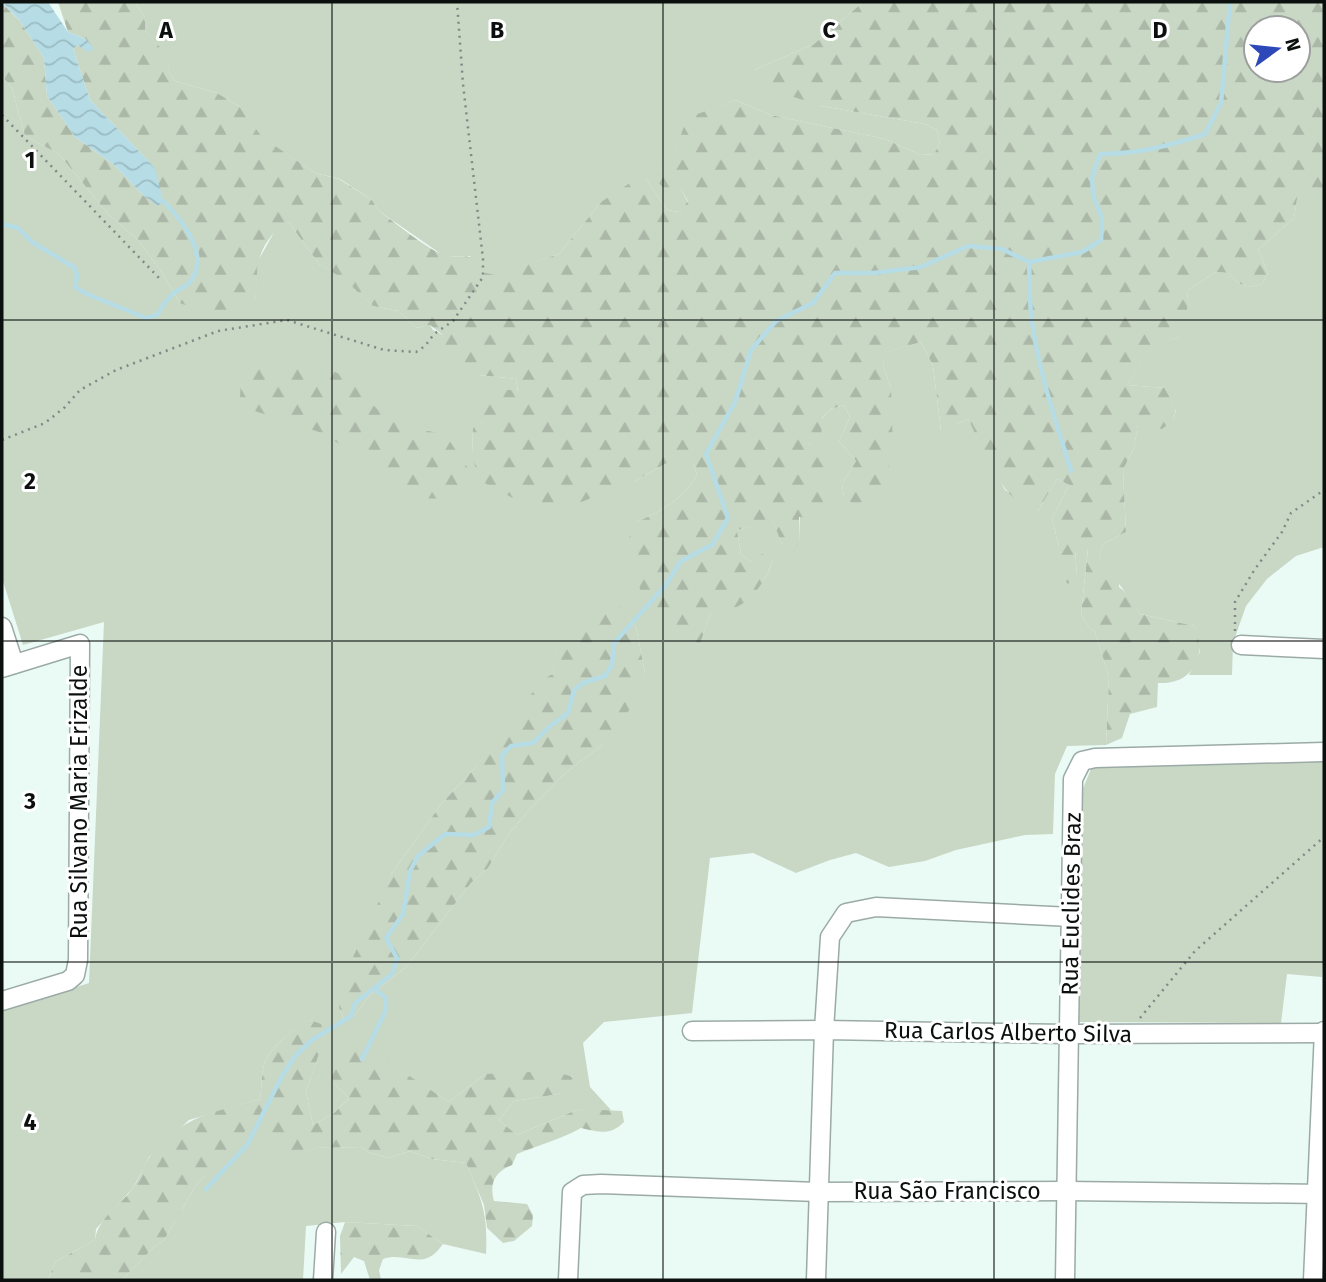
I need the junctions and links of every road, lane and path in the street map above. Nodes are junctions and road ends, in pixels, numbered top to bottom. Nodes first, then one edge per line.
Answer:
1 (457, 2) edge
2 (2, 115) edge
3 (160, 279) dead end
4 (2, 440) edge
5 (1324, 490) edge
6 (2, 627) edge
7 (1241, 645) joint
8 (1324, 649) edge
9 (8, 666) edge
10 (1324, 752) edge
11 (1324, 836) edge
12 (1071, 917) junction
13 (2, 1001) edge
14 (824, 1030) junction
15 (692, 1031) dead end
16 (1324, 1032) edge
17 (1069, 1034) junction
18 (1122, 1034) junction
19 (1066, 1191) junction
20 (818, 1192) junction
21 (1320, 1194) edge
22 (326, 1232) dead end
23 (323, 1280) edge
24 (568, 1280) edge
25 (816, 1280) edge
26 (1065, 1280) edge
27 (1313, 1280) edge

1 - 4 path
2 - 3 path
5 - 7 path
6 - 9 street
7 - 8 street
9 - 13 street, Rua Silvano Maria Erizalde
10 - 12 street, Rua Euclides Braz
11 - 18 path
12 - 14 street
12 - 17 street, Rua Euclides Braz
14 - 15 street, Rua Carlos Alberto Silva
14 - 17 street, Rua Carlos Alberto Silva
14 - 20 street
16 - 18 street, Rua Carlos Alberto Silva
16 - 21 street
17 - 18 street, Rua Carlos Alberto Silva
17 - 19 street, Rua Euclides Braz
19 - 20 street, Rua São Francisco
19 - 21 street, Rua São Francisco
19 - 26 street, Rua Euclides Braz
20 - 24 street, Rua São Francisco
20 - 25 street
21 - 27 street
22 - 23 street

